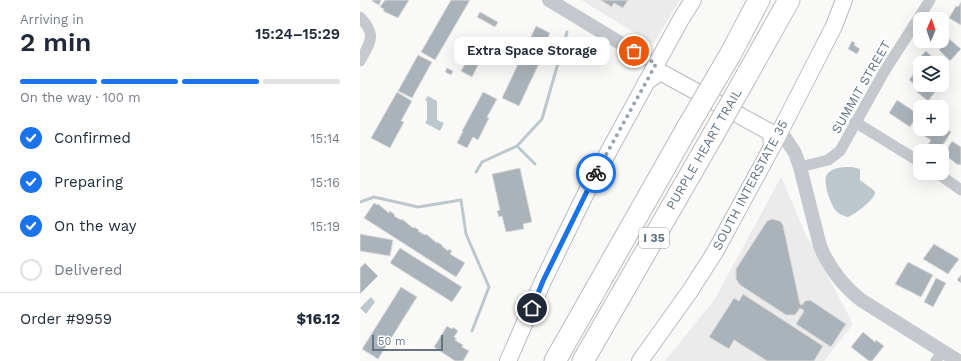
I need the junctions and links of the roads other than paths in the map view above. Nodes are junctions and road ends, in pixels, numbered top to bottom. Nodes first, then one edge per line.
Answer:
1 (549, 0) edge
2 (693, 0) edge
3 (759, 0) edge
4 (789, 0) edge
5 (844, 0) edge
6 (930, 0) edge
7 (360, 17) edge
8 (666, 48) junction
9 (360, 61) edge
10 (656, 64) junction
11 (646, 82) junction
12 (855, 122) junction
13 (783, 124) junction
14 (772, 147) junction
15 (913, 158) edge
16 (800, 167) junction
17 (947, 180) edge
18 (961, 190) edge
19 (595, 341) junction
20 (939, 356) edge
21 (508, 361) edge
22 (555, 361) edge
23 (583, 361) edge
24 (588, 361) edge
25 (640, 361) edge
26 (958, 361) edge

1 - 10 street
2 - 8 main road
3 - 22 highway, PURPLE HEART TRAIL / I 35, bridge
4 - 19 highway, PURPLE HEART TRAIL / I 35, bridge
5 - 13 main road, SOUTH INTERSTATE 35
6 - 12 street, SUMMIT STREET
7 - 9 street
8 - 10 main road
8 - 13 main road
10 - 11 main road
11 - 14 main road
11 - 21 main road
12 - 15 street
12 - 16 street, SUMMIT STREET
13 - 14 main road, SOUTH INTERSTATE 35
13 - 16 street
14 - 25 main road, SOUTH INTERSTATE 35
16 - 20 street
17 - 18 street
19 - 23 highway, PURPLE HEART TRAIL / I 35
19 - 24 highway
20 - 26 street

